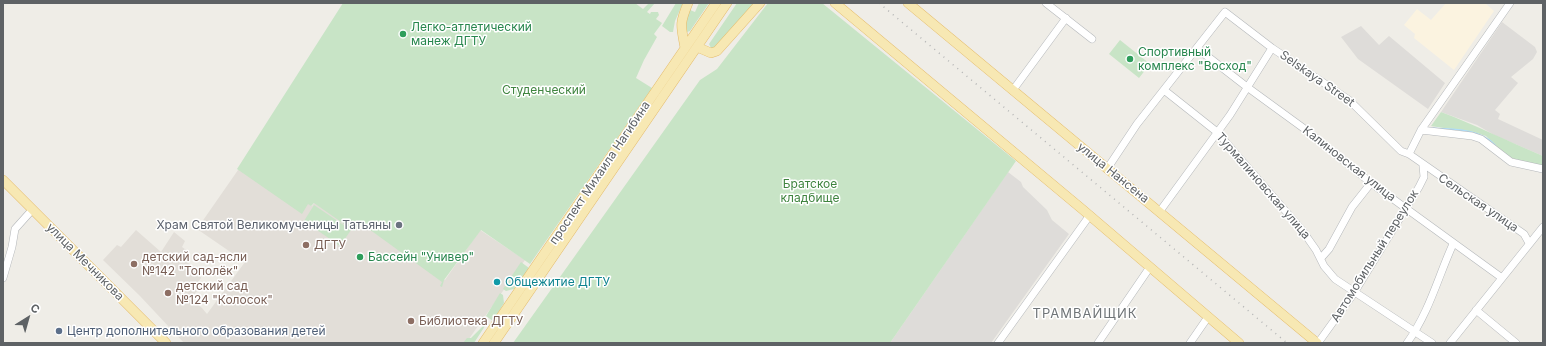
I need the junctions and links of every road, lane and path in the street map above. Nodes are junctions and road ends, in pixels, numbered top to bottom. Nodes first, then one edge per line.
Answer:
1 (688, 3) edge
2 (716, 3) edge
3 (727, 3) edge
4 (760, 3) edge
5 (835, 3) edge
6 (908, 3) edge
7 (1046, 3) edge
8 (1510, 3) edge
9 (1066, 18) junction
10 (682, 34) junction
11 (693, 37) junction
12 (1092, 39) dead end
13 (697, 47) junction
14 (685, 48) junction
15 (1272, 48) junction
16 (1198, 49) junction
17 (1247, 87) junction
18 (1014, 90) junction
19 (1164, 90) junction
20 (1421, 130) junction
21 (1217, 132) junction
22 (1409, 154) junction
23 (1423, 166) junction
24 (1107, 169) junction
25 (1543, 170) edge
26 (3, 180) edge
27 (1370, 183) junction
28 (1405, 208) junction
29 (32, 210) junction
30 (1160, 212) junction
31 (1090, 215) junction
32 (1543, 227) edge
33 (1453, 244) junction
34 (1529, 244) junction
35 (1321, 258) junction
36 (1150, 266) junction
37 (3, 278) edge
38 (1502, 278) junction
39 (1354, 293) junction
40 (1476, 310) junction
41 (1208, 317) junction
42 (1416, 333) junction
43 (166, 343) edge
44 (483, 343) edge
45 (494, 343) edge
46 (1000, 343) edge
47 (1098, 343) edge
48 (1190, 343) edge
49 (1239, 343) edge
50 (1317, 343) edge
51 (1407, 343) edge
52 (1432, 343) edge
53 (1450, 343) edge
54 (1516, 343) edge

1 - 10 main road
2 - 11 main road, проспект Михаила Нагибина
3 - 13 main road, проспект Михаила Нагибина
4 - 13 main road
5 - 31 main road
6 - 18 main road, улица Нансена
7 - 9 street
8 - 20 street
9 - 12 street
9 - 18 street
10 - 11 main road
10 - 14 main road
11 - 14 main road, проспект Михаила Нагибина
13 - 45 main road, проспект Михаила Нагибина
14 - 44 main road, проспект Михаила Нагибина
15 - 16 street, Selskaya Street
15 - 17 street
15 - 22 street, Selskaya Street
16 - 17 street, Калиновская улица
16 - 19 street
17 - 21 street
17 - 27 street, Калиновская улица
18 - 24 main road, улица Нансена
19 - 21 street, Турмалиновская улица
19 - 24 street
20 - 22 street
20 - 25 street
21 - 30 street
21 - 35 street, Турмалиновская улица
22 - 23 street, Selskaya Street
23 - 28 street, Автомобильный переулок
23 - 34 street, Сельская улица
24 - 30 main road, улица Нансена
26 - 29 main road, улица Мечникова
27 - 28 street, Калиновская улица
27 - 35 street
28 - 33 street, Калиновская улица
28 - 39 street, Автомобильный переулок
29 - 37 street
29 - 43 main road, улица Мечникова
30 - 50 main road, улица Нансена
31 - 36 main road
31 - 46 street
32 - 34 street
33 - 38 street, Калиновская улица
33 - 42 street
34 - 38 street
35 - 39 street, Турмалиновская улица
36 - 41 main road
36 - 47 street
38 - 40 street
39 - 42 street, Турмалиновская улица
39 - 50 street, Автомобильный переулок
40 - 53 street
40 - 54 street
41 - 48 street
41 - 49 main road
42 - 51 street
42 - 52 street, Турмалиновская улица

